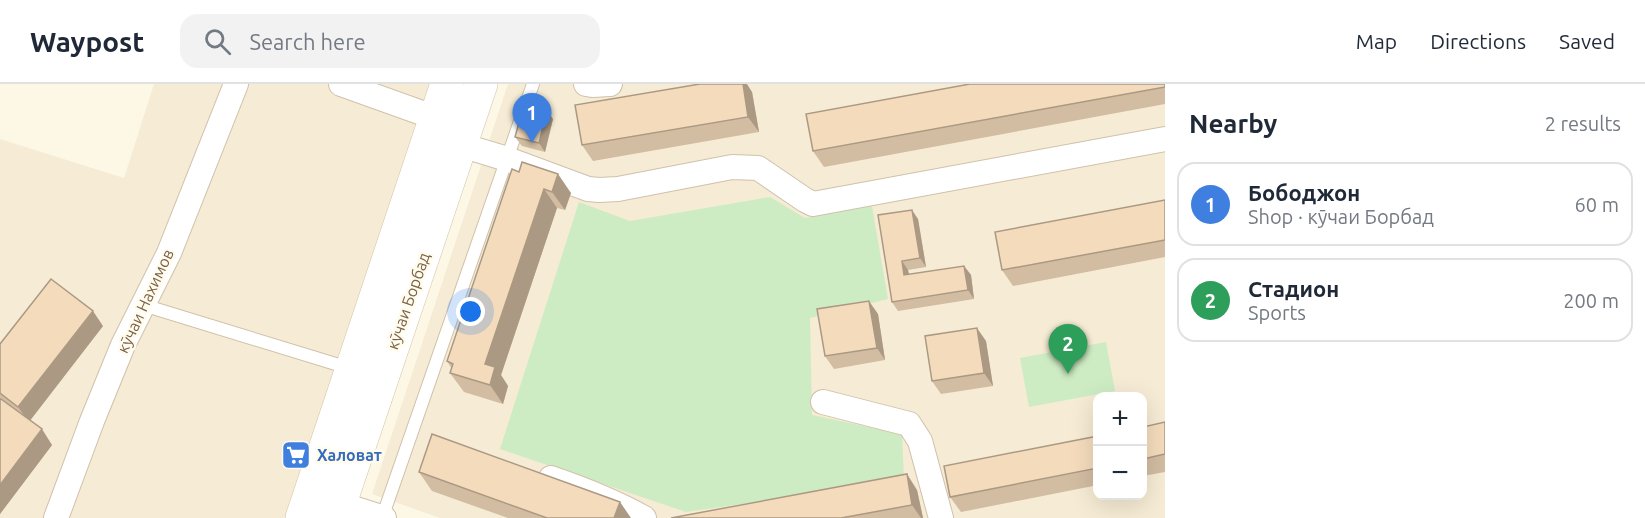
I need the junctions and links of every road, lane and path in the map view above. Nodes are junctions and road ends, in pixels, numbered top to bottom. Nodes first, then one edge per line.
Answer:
1 (236, 84) edge
2 (341, 84) edge
3 (447, 84) edge
4 (481, 84) edge
5 (533, 84) edge
6 (586, 84) edge
7 (610, 84) edge
8 (436, 118) junction
9 (1165, 139) edge
10 (461, 145) junction
11 (507, 159) junction
12 (143, 305) junction
13 (353, 369) junction
14 (823, 402) dead end
15 (532, 472) edge
16 (338, 511) edge
17 (56, 518) edge
18 (302, 518) edge
19 (382, 518) edge
20 (644, 518) edge
21 (940, 518) edge

1 - 12 street, кӯчаи Нахимов
2 - 8 street
3 - 8 main road, кӯчаи Борбад
4 - 10 main road, кӯчаи Борбад
5 - 11 lane
6 - 7 street
8 - 13 main road, кӯчаи Борбад
9 - 11 street
10 - 11 street
10 - 16 main road, кӯчаи Борбад
11 - 19 lane
12 - 13 lane
12 - 17 street, кӯчаи Нахимов
13 - 18 main road, кӯчаи Борбад
14 - 21 street
15 - 20 street
16 - 19 street

